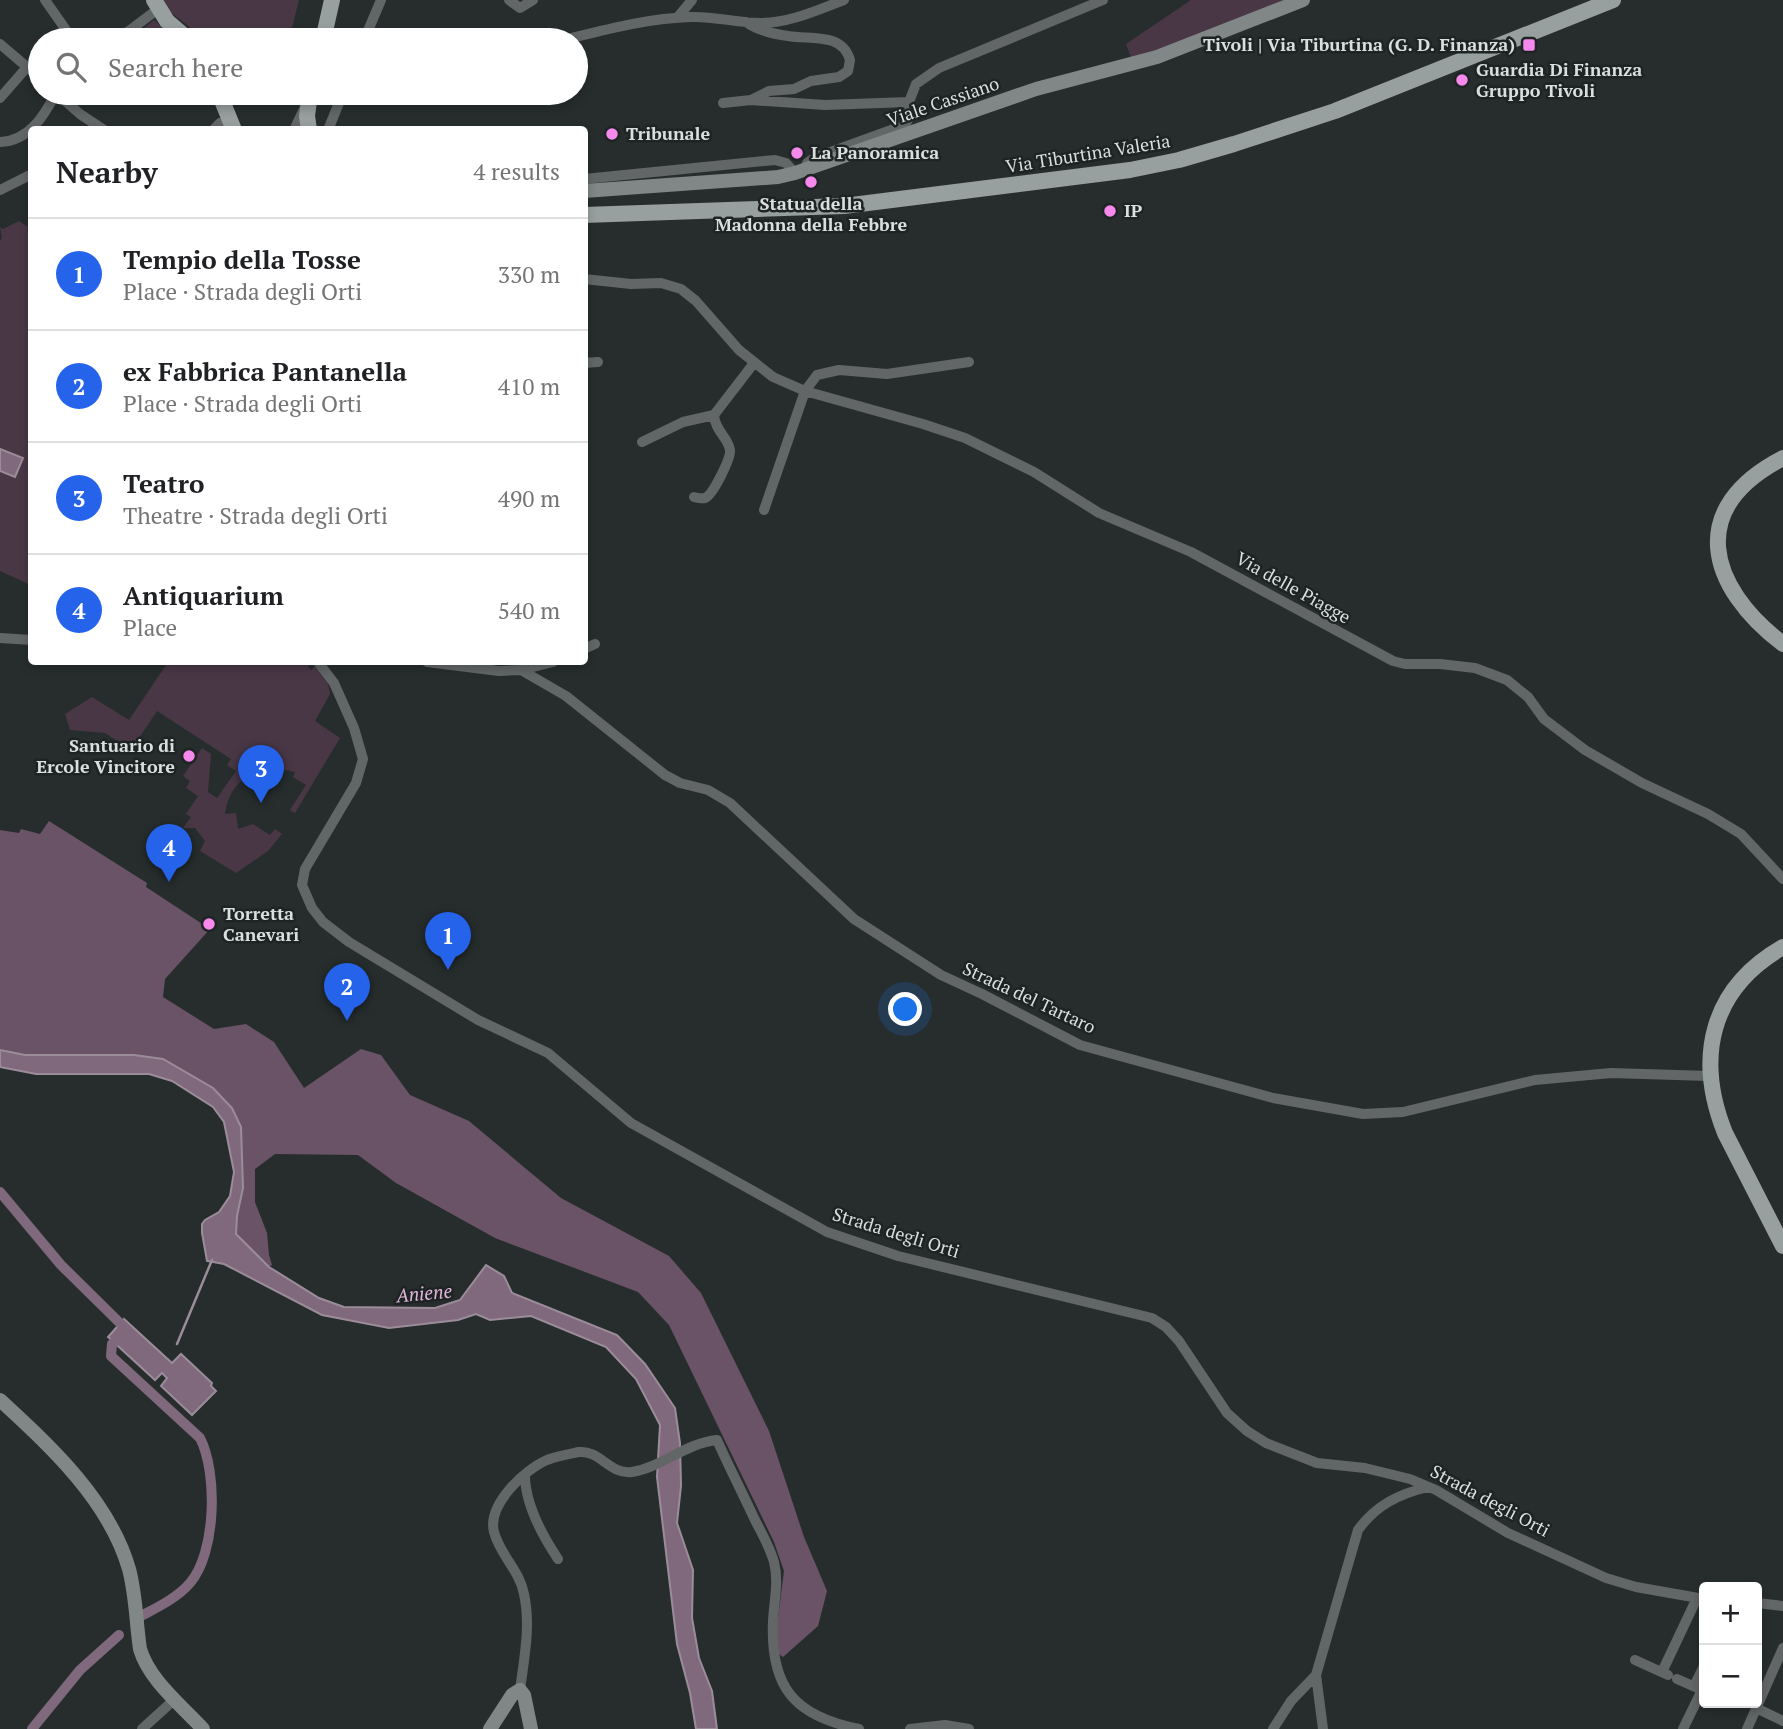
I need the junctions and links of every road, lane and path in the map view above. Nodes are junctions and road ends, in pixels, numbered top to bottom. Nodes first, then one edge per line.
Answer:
1 (46, 0) edge
2 (332, 0) edge
3 (381, 0) edge
4 (509, 0) edge
5 (533, 0) edge
6 (692, 0) edge
7 (844, 0) edge
8 (1103, 0) edge
9 (1303, 0) edge
10 (1613, 0) edge
11 (156, 5) edge
12 (677, 18) junction
13 (746, 22) junction
14 (65, 28) edge
15 (130, 28) edge
16 (175, 28) edge
17 (326, 28) edge
18 (369, 28) edge
19 (588, 35) edge
20 (0, 44) edge
21 (28, 66) joint
22 (0, 98) edge
23 (751, 100) junction
24 (909, 102) junction
25 (723, 103) dead end
26 (49, 105) edge
27 (70, 105) edge
28 (224, 105) edge
29 (305, 105) edge
30 (308, 105) edge
31 (338, 105) edge
32 (34, 126) edge
33 (98, 126) edge
34 (232, 126) edge
35 (296, 126) edge
36 (308, 126) edge
37 (330, 126) edge
38 (28, 132) edge
39 (0, 142) edge
40 (800, 172) junction
41 (28, 176) edge
42 (588, 179) edge
43 (0, 190) edge
44 (588, 191) edge
45 (588, 215) edge
46 (588, 279) edge
47 (598, 362) dead end
48 (969, 362) dead end
49 (588, 363) edge
50 (754, 363) junction
51 (805, 391) junction
52 (714, 415) junction
53 (642, 442) dead end
54 (1783, 458) edge
55 (694, 497) dead end
56 (764, 510) dead end
57 (0, 638) edge
58 (28, 640) edge
59 (1783, 644) edge
60 (320, 665) edge
61 (451, 665) edge
62 (541, 665) edge
63 (521, 670) junction
64 (1783, 879) edge
65 (1783, 947) edge
66 (1709, 1076) junction
67 (1783, 1246) edge
68 (0, 1400) edge
69 (525, 1475) junction
70 (1429, 1486) junction
71 (558, 1559) dead end
72 (1699, 1599) edge
73 (1699, 1604) edge
74 (1762, 1604) edge
75 (1783, 1606) edge
76 (1783, 1648) edge
77 (1635, 1660) dead end
78 (1316, 1675) junction
79 (1670, 1675) junction
80 (1699, 1676) edge
81 (1694, 1686) junction
82 (520, 1690) junction
83 (1762, 1695) edge
84 (175, 1699) junction
85 (1756, 1708) joint
86 (1783, 1721) edge
87 (142, 1729) edge
88 (203, 1729) edge
89 (490, 1729) edge
90 (531, 1729) edge
91 (859, 1729) edge
92 (910, 1729) edge
93 (969, 1729) edge
94 (1272, 1729) edge
95 (1323, 1729) edge
96 (1683, 1729) edge
97 (1747, 1729) edge

1 - 14 street
2 - 17 main road
3 - 18 street
4 - 5 street
6 - 12 street
7 - 13 street
8 - 24 street
9 - 40 street, Viale Cassiano
10 - 45 main road, Via Tiburtina Valeria
11 - 15 street
11 - 16 main road
12 - 13 street
12 - 19 street
13 - 23 street
20 - 21 street
21 - 22 street
23 - 24 street
23 - 25 street
24 - 40 street
26 - 32 street
27 - 33 street
28 - 34 main road
29 - 35 street
30 - 36 main road
31 - 37 street
38 - 39 street
40 - 42 street
40 - 44 street, Viale Cassiano
41 - 43 street
46 - 50 street, Via delle Piagge
47 - 49 street
48 - 51 street
50 - 51 street, Via delle Piagge
50 - 52 street
51 - 56 street
51 - 64 street, Via delle Piagge
52 - 53 street
52 - 55 street
54 - 59 main road
57 - 58 street
60 - 70 street, Strada degli Orti
61 - 63 street, Strada del Tartaro
62 - 63 street
63 - 66 street, Strada del Tartaro
65 - 66 main road
66 - 67 main road
68 - 84 street
69 - 71 street
69 - 82 street
69 - 91 street
70 - 72 street, Strada degli Orti
70 - 78 street
73 - 79 street
74 - 75 street
76 - 83 street
77 - 79 street
78 - 94 street
78 - 95 street
79 - 81 street
80 - 81 street
81 - 96 street
82 - 89 street
82 - 90 street
84 - 87 street
84 - 88 street
85 - 86 street
85 - 97 street
92 - 93 street

